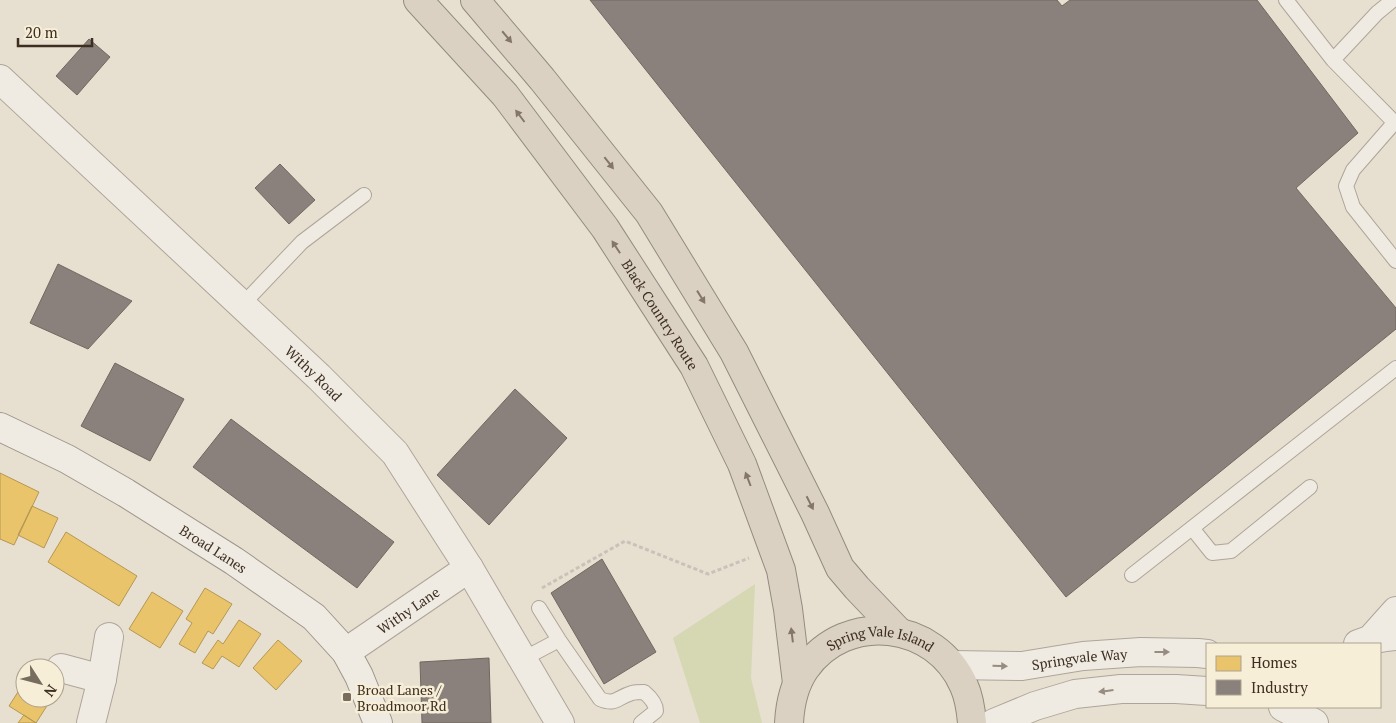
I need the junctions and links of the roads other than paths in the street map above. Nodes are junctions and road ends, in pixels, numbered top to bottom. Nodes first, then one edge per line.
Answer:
1 (418, 0) edge
2 (475, 0) edge
3 (1286, 0) edge
4 (1393, 0) edge
5 (1333, 60) junction
6 (0, 79) edge
7 (1395, 124) edge
8 (364, 195) dead end
9 (1396, 261) edge
10 (242, 305) junction
11 (1396, 368) edge
12 (0, 427) edge
13 (1310, 488) dead end
14 (1192, 528) junction
15 (468, 568) junction
16 (1132, 575) dead end
17 (539, 608) dead end
18 (1396, 610) edge
19 (899, 632) junction
20 (109, 637) dead end
21 (559, 640) junction
22 (1375, 640) edge
23 (346, 652) junction
24 (1206, 654) edge
25 (523, 659) junction
26 (952, 664) junction
27 (65, 669) edge
28 (102, 679) junction
29 (797, 683) junction
30 (1206, 691) edge
31 (1285, 708) edge
32 (1315, 708) edge
33 (91, 723) edge
34 (378, 723) edge
35 (560, 723) edge
36 (641, 723) edge
37 (789, 723) edge
38 (972, 723) edge
39 (994, 723) edge
40 (1314, 723) edge

29 -> 1 highway, Black Country Route
2 -> 19 highway
3 - 5 lane
4 - 5 lane
5 - 7 lane
6 - 10 street, Withy Road
7 - 9 lane
8 - 10 lane
10 - 15 street, Withy Road
11 - 14 lane
12 - 23 street, Broad Lanes
13 - 14 lane
14 - 16 lane
15 - 23 street, Withy Lane
15 - 25 street, Withy Road
17 - 21 lane
18 - 22 street
19 - 26 highway, Spring Vale Island
19 - 29 highway, Spring Vale Island
20 - 28 street
21 - 25 lane
21 - 36 lane
23 - 34 street, Broad Lanes
26 -> 24 street, Springvale Way
25 - 35 street, Withy Road
26 - 38 highway, Spring Vale Island
27 - 28 street
28 - 33 street
29 - 37 highway, Spring Vale Island
30 -> 39 street
31 - 40 street
32 - 40 street

